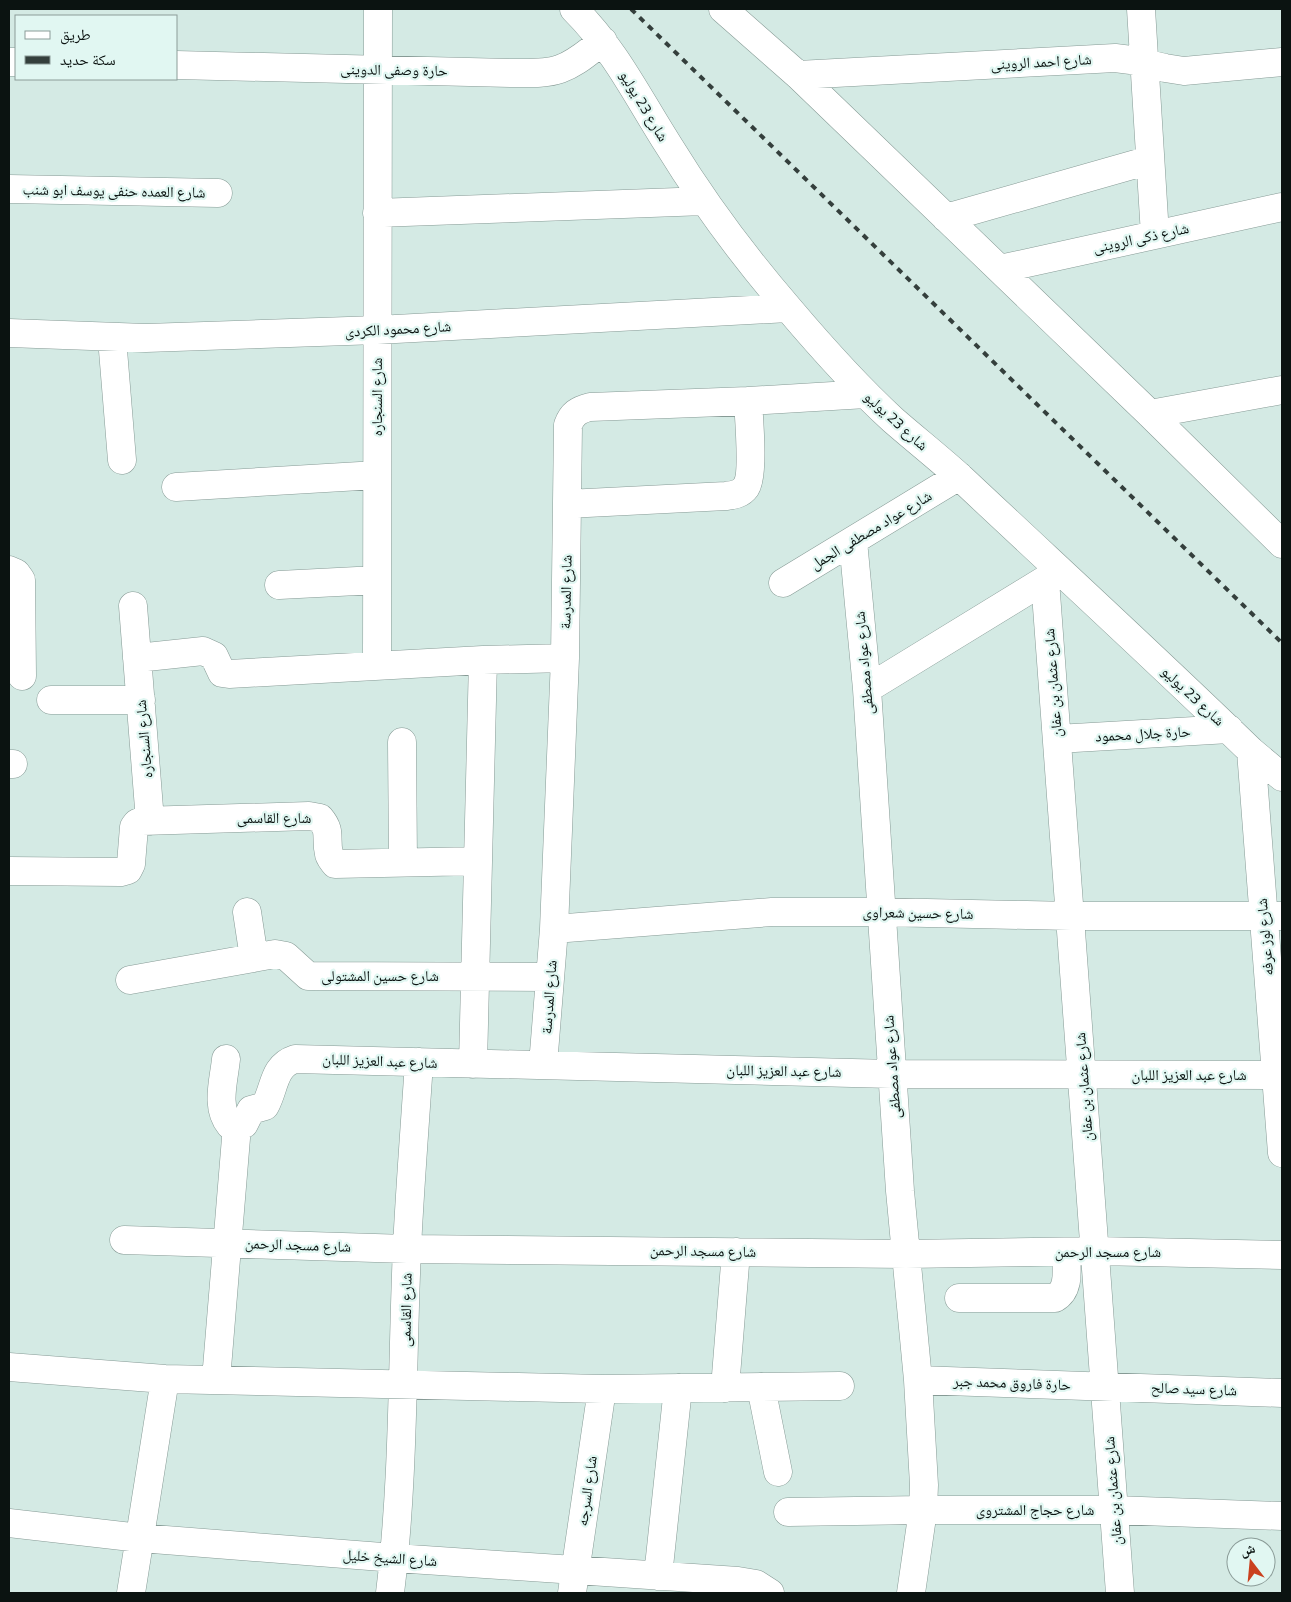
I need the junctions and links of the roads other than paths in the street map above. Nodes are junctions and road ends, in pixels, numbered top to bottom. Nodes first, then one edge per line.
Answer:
1 (378, 9) edge
2 (574, 9) edge
3 (723, 9) edge
4 (1142, 9) edge
5 (603, 41) junction
6 (1282, 62) edge
7 (1144, 63) junction
8 (178, 65) edge
9 (377, 69) junction
10 (798, 75) junction
11 (1150, 160) junction
12 (9, 189) edge
13 (218, 193) dead end
14 (705, 201) junction
15 (1282, 208) edge
16 (377, 213) junction
17 (946, 218) junction
18 (1155, 235) junction
19 (1000, 269) junction
20 (788, 308) junction
21 (377, 330) junction
22 (9, 333) edge
23 (112, 338) junction
24 (1282, 390) edge
25 (866, 394) junction
26 (748, 401) junction
27 (1150, 414) junction
28 (122, 460) dead end
29 (377, 476) junction
30 (959, 476) junction
31 (176, 487) dead end
32 (566, 504) junction
33 (853, 541) junction
34 (1282, 544) edge
35 (9, 570) edge
36 (1052, 576) junction
37 (377, 580) junction
38 (783, 583) dead end
39 (279, 585) dead end
40 (133, 606) dead end
41 (137, 658) junction
42 (565, 658) junction
43 (483, 660) junction
44 (377, 666) junction
45 (22, 676) dead end
46 (867, 689) junction
47 (51, 700) dead end
48 (141, 700) junction
49 (1229, 729) junction
50 (1057, 739) junction
51 (402, 742) dead end
52 (1251, 751) junction
53 (1282, 777) edge
54 (150, 820) junction
55 (478, 861) junction
56 (404, 862) junction
57 (9, 871) edge
58 (247, 912) dead end
59 (882, 912) junction
60 (1071, 916) junction
61 (1273, 916) edge
62 (554, 929) junction
63 (254, 958) junction
64 (475, 976) junction
65 (550, 977) junction
66 (130, 980) dead end
67 (226, 1058) dead end
68 (419, 1062) junction
69 (472, 1064) junction
70 (543, 1065) junction
71 (892, 1074) junction
72 (1083, 1075) junction
73 (1279, 1075) edge
74 (237, 1126) junction
75 (1282, 1153) edge
76 (124, 1240) dead end
77 (227, 1243) junction
78 (407, 1249) junction
79 (1096, 1251) junction
80 (736, 1252) junction
81 (1066, 1252) junction
82 (906, 1254) junction
83 (1282, 1255) edge
84 (959, 1298) dead end
85 (9, 1366) edge
86 (165, 1379) junction
87 (216, 1380) junction
88 (918, 1380) junction
89 (404, 1385) junction
90 (840, 1386) dead end
91 (1105, 1386) junction
92 (678, 1388) junction
93 (725, 1388) junction
94 (761, 1388) junction
95 (602, 1389) junction
96 (1282, 1393) edge
97 (778, 1472) dead end
98 (923, 1510) junction
99 (1114, 1510) junction
100 (788, 1512) dead end
101 (1282, 1516) edge
102 (9, 1523) edge
103 (140, 1538) junction
104 (395, 1558) junction
105 (658, 1576) junction
106 (574, 1581) edge
107 (708, 1586) edge
108 (131, 1593) edge
109 (390, 1593) edge
110 (770, 1593) edge
111 (911, 1593) edge
112 (1120, 1593) edge

1 - 9 street, شارع السنجاره
2 - 5 street, شارع 23 يوليو
3 - 10 street
4 - 7 street
5 - 9 street, حارة وصفى الدوينى
5 - 14 street, شارع 23 يوليو
6 - 7 street, شارع احمد الروينى
7 - 10 street, شارع احمد الروينى
7 - 11 street
8 - 9 street, حارة وصفى الدوينى
9 - 16 street, شارع السنجاره
10 - 17 street
11 - 17 street
11 - 18 street
12 - 13 street, شارع العمده حنفى يوسف ابو شنب
14 - 16 street
14 - 20 street, شارع 23 يوليو
15 - 18 street, شارع ذكى الروينى
16 - 21 street, شارع السنجاره
17 - 19 street
18 - 19 street, شارع ذكى الروينى
19 - 27 street
20 - 21 street, شارع محمود الكردى
20 - 25 street, شارع 23 يوليو
21 - 23 street, شارع محمود الكردى
21 - 29 street, شارع السنجاره
22 - 23 street, شارع محمود الكردى
23 - 28 street
24 - 27 street
25 - 26 street, شارع المدرسة
25 - 30 street, شارع 23 يوليو
26 - 32 street, شارع المدرسة
26 - 32 street
27 - 34 street
29 - 31 street
29 - 37 street, شارع السنجاره
30 - 33 street, شارع عواد مصطفى الجمل
30 - 36 street, شارع 23 يوليو
32 - 42 street, شارع المدرسة
33 - 38 street, شارع عواد مصطفى الجمل
33 - 46 street, شارع عواد مصطفى
35 - 45 street
36 - 46 street
36 - 49 street, شارع 23 يوليو
36 - 50 street, شارع عثمان بن عفان
37 - 39 street
37 - 44 street, شارع السنجاره
40 - 41 street, شارع السنجاره
41 - 44 street
41 - 48 street, شارع السنجاره
42 - 43 street
42 - 62 street, شارع المدرسة
43 - 44 street
43 - 55 street
46 - 59 street, شارع عواد مصطفى
47 - 48 street
48 - 54 street, شارع السنجاره
49 - 50 street, حارة جلال محمود
49 - 52 street, شارع 23 يوليو
50 - 60 street, شارع عثمان بن عفان
51 - 56 street
52 - 53 street, شارع 23 يوليو
52 - 61 street, شارع لوز عرفه
54 - 56 street, شارع القاسمى
54 - 57 street
55 - 56 street, شارع القاسمى
55 - 64 street
58 - 63 street
59 - 60 street, شارع حسين شعراوى
59 - 62 street, شارع حسين شعراوى
59 - 71 street, شارع عواد مصطفى
60 - 61 street, شارع حسين شعراوى
60 - 72 street, شارع عثمان بن عفان
61 - 73 street, شارع لوز عرفه
62 - 65 street, شارع المدرسة
63 - 64 street, شارع حسين المشتولى
63 - 66 street, شارع حسين المشتولى
64 - 65 street, شارع حسين المشتولى
64 - 69 street
65 - 70 street, شارع المدرسة
67 - 74 street
68 - 69 street, شارع عبد العزيز اللبان
68 - 74 street, شارع عبد العزيز اللبان
68 - 78 street, شارع القاسمى
69 - 70 street, شارع عبد العزيز اللبان
70 - 71 street, شارع عبد العزيز اللبان
71 - 72 street, شارع عبد العزيز اللبان
71 - 82 street, شارع عواد مصطفى
72 - 73 street, شارع عبد العزيز اللبان
72 - 79 street, شارع عثمان بن عفان
73 - 75 street, شارع لوز عرفه
74 - 77 street
76 - 77 street, شارع مسجد الرحمن
77 - 78 street, شارع مسجد الرحمن
77 - 87 street
78 - 80 street, شارع مسجد الرحمن
78 - 89 street, شارع القاسمى
79 - 81 street, شارع مسجد الرحمن
79 - 83 street, شارع مسجد الرحمن
79 - 91 street, شارع عثمان بن عفان
80 - 82 street, شارع مسجد الرحمن
80 - 93 street
81 - 82 street, شارع مسجد الرحمن
81 - 84 street
82 - 88 street, شارع عواد مصطفى
85 - 86 street
86 - 87 street
86 - 103 street
87 - 89 street
88 - 91 street, حارة فاروق محمد جبر
88 - 98 street, شارع عواد مصطفى
89 - 95 street
89 - 104 street, شارع القاسمى
90 - 94 street
91 - 96 street, شارع سيد صالح
91 - 99 street, شارع عثمان بن عفان
92 - 93 street
92 - 95 street
92 - 105 street
93 - 94 street
94 - 97 street
95 - 106 street, شارع السرجه
98 - 99 street, شارع حجاج المشتروى
98 - 100 street, شارع حجاج المشتروى
98 - 111 street, شارع عواد مصطفى
99 - 101 street, شارع حجاج المشتروى
99 - 112 street, شارع عثمان بن عفان
102 - 103 street, شارع الشيخ خليل
103 - 104 street, شارع الشيخ خليل
103 - 108 street
104 - 106 street, شارع الشيخ خليل
104 - 109 street, شارع القاسمى
105 - 106 street, شارع الشيخ خليل
105 - 107 street, شارع الشيخ خليل
107 - 110 street, شارع الشيخ خليل

